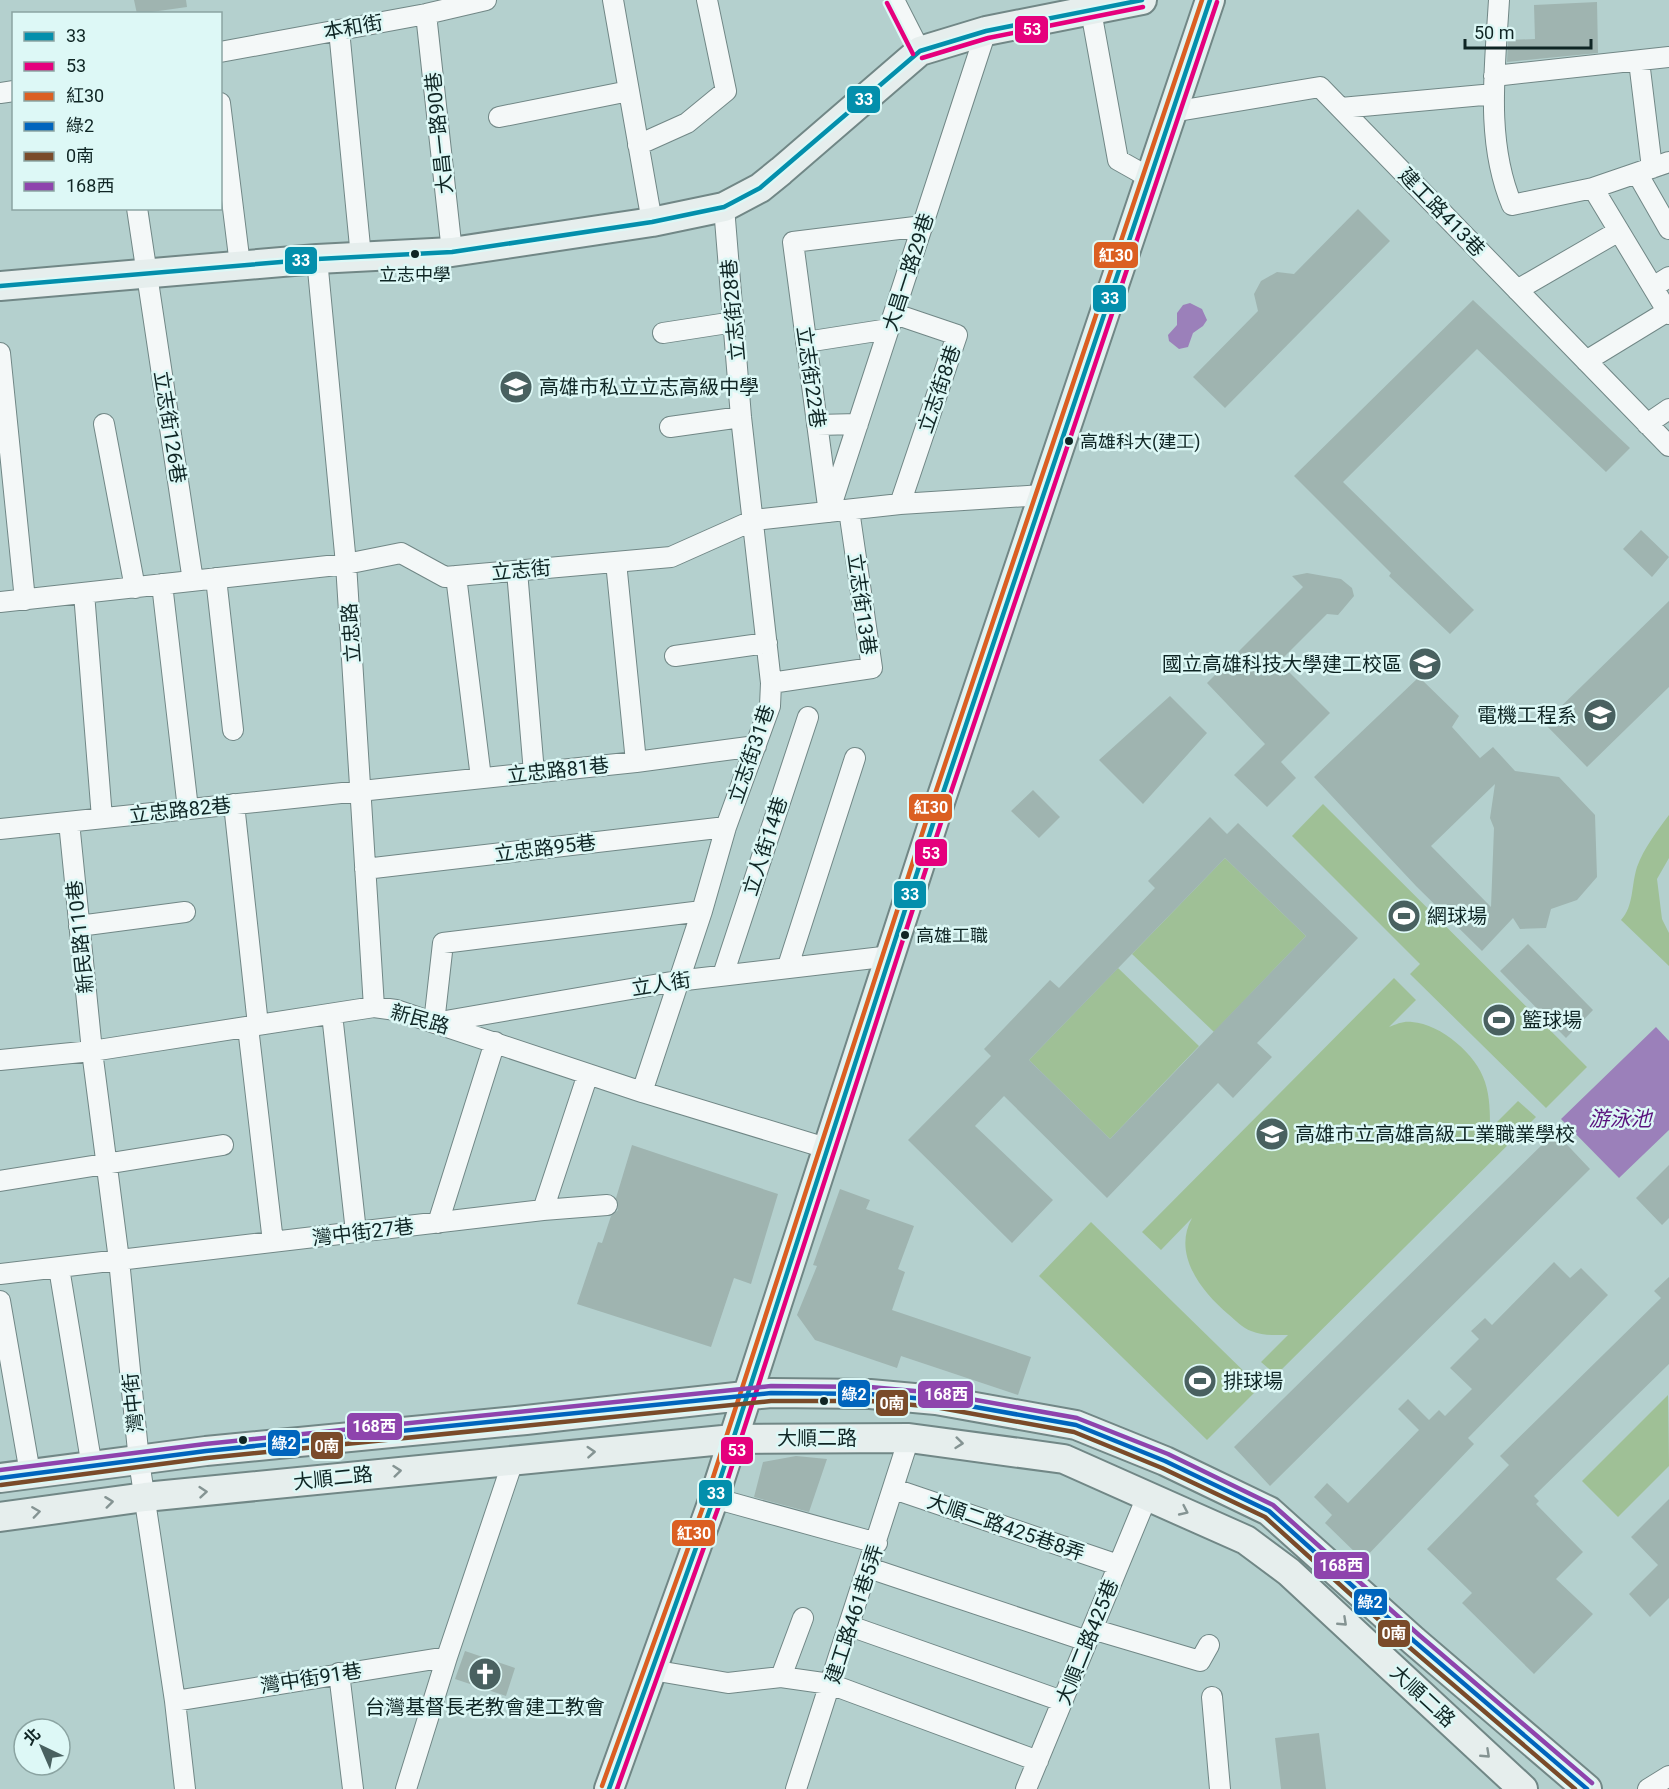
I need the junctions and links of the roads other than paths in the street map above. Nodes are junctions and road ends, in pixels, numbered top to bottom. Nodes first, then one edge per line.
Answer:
1 (486, 0) edge
2 (613, 0) edge
3 (707, 0) edge
4 (894, 0) edge
5 (1142, 0) edge
6 (1210, 0) edge
7 (1499, 0) edge
8 (1089, 4) edge
9 (426, 14) junction
10 (339, 30) junction
11 (986, 32) junction
12 (920, 51) junction
13 (222, 52) edge
14 (1669, 57) edge
15 (1639, 61) junction
16 (1494, 85) junction
17 (629, 90) junction
18 (1341, 108) junction
19 (1172, 112) junction
20 (499, 117) dead end
21 (222, 119) edge
22 (638, 145) junction
23 (1653, 168) edge
24 (1150, 178) junction
25 (1593, 188) junction
26 (724, 207) junction
27 (137, 210) edge
28 (652, 222) junction
29 (923, 226) junction
30 (1669, 229) edge
31 (1619, 231) junction
32 (452, 252) junction
33 (361, 257) junction
34 (317, 259) junction
35 (240, 265) junction
36 (146, 272) junction
37 (1661, 282) edge
38 (0, 286) edge
39 (1517, 290) junction
40 (1668, 313) edge
41 (892, 321) junction
42 (734, 322) junction
43 (663, 333) dead end
44 (806, 342) junction
45 (0, 353) edge
46 (1586, 361) junction
47 (1669, 409) edge
48 (741, 417) junction
49 (104, 424) dead end
50 (858, 424) junction
51 (1647, 424) junction
52 (817, 425) junction
53 (670, 427) dead end
54 (1669, 446) edge
55 (1043, 495) junction
56 (900, 504) junction
57 (849, 510) junction
58 (829, 512) junction
59 (754, 520) junction
60 (616, 562) junction
61 (346, 564) junction
62 (517, 571) junction
63 (456, 576) junction
64 (216, 578) junction
65 (193, 581) junction
66 (162, 584) junction
67 (135, 588) junction
68 (84, 593) junction
69 (25, 600) junction
70 (0, 602) edge
71 (767, 643) junction
72 (675, 656) dead end
73 (771, 683) junction
74 (808, 717) dead end
75 (233, 730) dead end
76 (756, 746) junction
77 (855, 758) dead end
78 (636, 762) junction
79 (534, 773) junction
80 (481, 778) junction
81 (360, 791) junction
82 (234, 804) junction
83 (188, 809) junction
84 (102, 818) junction
85 (69, 822) junction
86 (726, 827) junction
87 (0, 829) edge
88 (365, 869) junction
89 (702, 911) junction
90 (185, 912) dead end
91 (79, 926) junction
92 (891, 956) junction
93 (788, 966) junction
94 (723, 975) junction
95 (676, 981) junction
96 (374, 1007) junction
97 (332, 1014) junction
98 (434, 1023) junction
99 (253, 1026) junction
100 (495, 1042) junction
101 (92, 1051) junction
102 (0, 1060) edge
103 (588, 1074) junction
104 (642, 1092) junction
105 (223, 1145) dead end
106 (826, 1148) junction
107 (106, 1165) junction
108 (0, 1181) edge
109 (607, 1205) dead end
110 (543, 1210) junction
111 (438, 1222) junction
112 (356, 1232) junction
113 (273, 1242) junction
114 (119, 1260) junction
115 (59, 1268) junction
116 (0, 1274) edge
117 (0, 1301) edge
118 (748, 1395) junction
119 (909, 1438) junction
120 (733, 1439) junction
121 (514, 1458) junction
122 (139, 1461) junction
123 (92, 1467) junction
124 (30, 1473) junction
125 (0, 1478) edge
126 (894, 1489) junction
127 (1148, 1494) junction
128 (145, 1497) junction
129 (714, 1498) junction
130 (0, 1517) edge
131 (877, 1543) junction
132 (1118, 1565) junction
133 (869, 1568) junction
134 (803, 1618) dead end
135 (850, 1626) junction
136 (1089, 1635) junction
137 (1209, 1645) dead end
138 (447, 1657) junction
139 (652, 1670) junction
140 (339, 1673) junction
141 (782, 1677) junction
142 (830, 1684) junction
143 (1212, 1697) dead end
144 (175, 1701) junction
145 (1062, 1701) junction
146 (1038, 1761) junction
147 (1669, 1776) edge
148 (185, 1789) edge
149 (353, 1789) edge
150 (406, 1789) edge
151 (609, 1789) edge
152 (796, 1789) edge
153 (1026, 1789) edge
154 (1220, 1789) edge
155 (1523, 1789) edge
156 (1587, 1789) edge
157 (1648, 1789) edge

1 - 9 street, 本和街
2 - 17 street
3 - 22 street
4 - 12 street
5 - 8 street
6 - 19 street
7 - 16 street
8 - 11 street
8 - 24 street
9 - 10 street, 本和街
9 - 32 street, 大昌一路90巷
10 - 13 street, 本和街
10 - 33 street
11 - 12 street
11 - 29 street, 大昌一路29巷
12 - 26 street
14 - 15 street
15 - 16 street
15 - 23 street
16 - 18 street
16 - 25 street
17 - 20 street
17 - 22 street
18 - 19 street, 建工路413巷
18 - 39 street, 建工路413巷
19 - 24 street
21 - 35 street
22 - 28 street
23 - 25 street
23 - 30 street
24 - 55 street
25 - 31 street
26 - 28 street
26 - 42 street, 立志街28巷
27 - 36 street, 立志街126巷
28 - 32 street
29 - 41 street, 大昌一路29巷
29 - 44 street, 立志街22巷
31 - 37 street
31 - 39 street
32 - 33 street
33 - 34 street
34 - 35 street
34 - 61 street, 立忠路
35 - 36 street
36 - 38 street
36 - 65 street, 立志街126巷
37 - 40 street
39 - 46 street, 建工路413巷
40 - 46 street
41 - 44 street
41 - 50 street, 大昌一路29巷
41 - 56 street, 立志街8巷
42 - 43 street
42 - 48 street, 立志街28巷
44 - 52 street, 立志街22巷
45 - 69 street
46 - 51 street, 建工路413巷
47 - 51 street
48 - 53 street
48 - 59 street, 立志街28巷
49 - 67 street
50 - 52 street
50 - 58 street, 大昌一路29巷
51 - 54 street, 建工路413巷
52 - 58 street, 立志街22巷
55 - 56 street, 立志街
55 - 92 street
56 - 57 street, 立志街
57 - 58 street, 立志街
57 - 73 street, 立志街13巷
58 - 59 street, 立志街
59 - 60 street, 立志街
59 - 71 street, 立志街31巷
60 - 62 street, 立志街
60 - 78 street
61 - 63 street, 立志街
61 - 64 street, 立志街
61 - 81 street, 立忠路
62 - 63 street, 立志街
62 - 79 street
63 - 80 street
64 - 65 street, 立志街
64 - 75 street
65 - 66 street, 立志街
66 - 67 street, 立志街
66 - 83 street
67 - 68 street, 立志街
68 - 69 street, 立志街
68 - 84 street
69 - 70 street, 立志街
71 - 72 street
71 - 73 street, 立志街31巷
73 - 76 street, 立志街31巷
74 - 94 street, 立人街14巷
76 - 78 street, 立忠路81巷
76 - 86 street, 立志街31巷
77 - 93 street
78 - 79 street, 立忠路81巷
79 - 80 street, 立忠路81巷
80 - 81 street, 立忠路81巷
81 - 82 street, 立忠路82巷
81 - 88 street, 立忠路
82 - 83 street, 立忠路82巷
82 - 99 street
83 - 84 street, 立忠路82巷
84 - 85 street, 立忠路82巷
85 - 87 street, 立忠路82巷
85 - 91 street, 新民路110巷
86 - 88 street, 立忠路95巷
86 - 89 street, 立志街31巷
88 - 96 street, 立忠路
89 - 95 street, 立志街31巷
89 - 98 street
90 - 91 street
91 - 101 street, 新民路110巷
92 - 93 street, 立人街
92 - 106 street
93 - 94 street, 立人街
94 - 95 street, 立人街
95 - 98 street, 立人街
95 - 104 street, 立志街31巷
96 - 97 street, 新民路
96 - 98 street, 新民路
97 - 99 street, 新民路
97 - 112 street
98 - 100 street, 新民路
99 - 101 street, 新民路
99 - 113 street
100 - 103 street, 新民路
100 - 111 street
101 - 102 street, 新民路
101 - 107 street, 灣中街
103 - 104 street, 新民路
103 - 110 street
104 - 106 street, 新民路
105 - 107 street
106 - 118 street
107 - 108 street
107 - 114 street, 灣中街
109 - 110 street, 灣中街27巷
110 - 111 street, 灣中街27巷
111 - 112 street, 灣中街27巷
112 - 113 street, 灣中街27巷
113 - 114 street, 灣中街27巷
114 - 115 street, 灣中街27巷
114 - 122 street, 灣中街
115 - 116 street, 灣中街27巷
115 - 123 street
117 - 124 street
118 - 120 street
118 - 122 street, 大順二路
118 - 156 street, 大順二路
119 - 120 street, 大順二路
119 - 126 street, 建工路461巷5弄
119 -> 127 street, 大順二路
121 -> 120 street, 大順二路
120 - 129 street
128 -> 121 street, 大順二路
121 - 138 street
122 - 123 street, 大順二路
122 - 128 street, 灣中街
123 - 124 street, 大順二路
124 - 125 street, 大順二路
126 - 131 street, 建工路461巷5弄
126 - 132 street, 大順二路425巷8弄
127 - 132 street, 大順二路425巷
127 -> 155 street, 大順二路
130 -> 128 street, 大順二路
128 - 144 street, 灣中街
129 - 131 street
129 - 139 street
131 - 133 street, 建工路461巷5弄
132 - 136 street, 大順二路425巷
133 - 135 street, 建工路461巷5弄
133 - 136 street
134 - 141 street
135 - 142 street, 建工路461巷5弄
135 - 145 street
136 - 137 street
136 - 145 street, 大順二路425巷
138 - 140 street, 灣中街91巷
138 - 150 street
139 - 141 street
139 - 151 street
140 - 144 street, 灣中街91巷
140 - 149 street
141 - 142 street
142 - 146 street
142 - 152 street, 建工路461巷5弄
143 - 154 street
144 - 148 street, 灣中街
145 - 146 street, 大順二路425巷
146 - 153 street, 大順二路425巷
147 - 157 street

